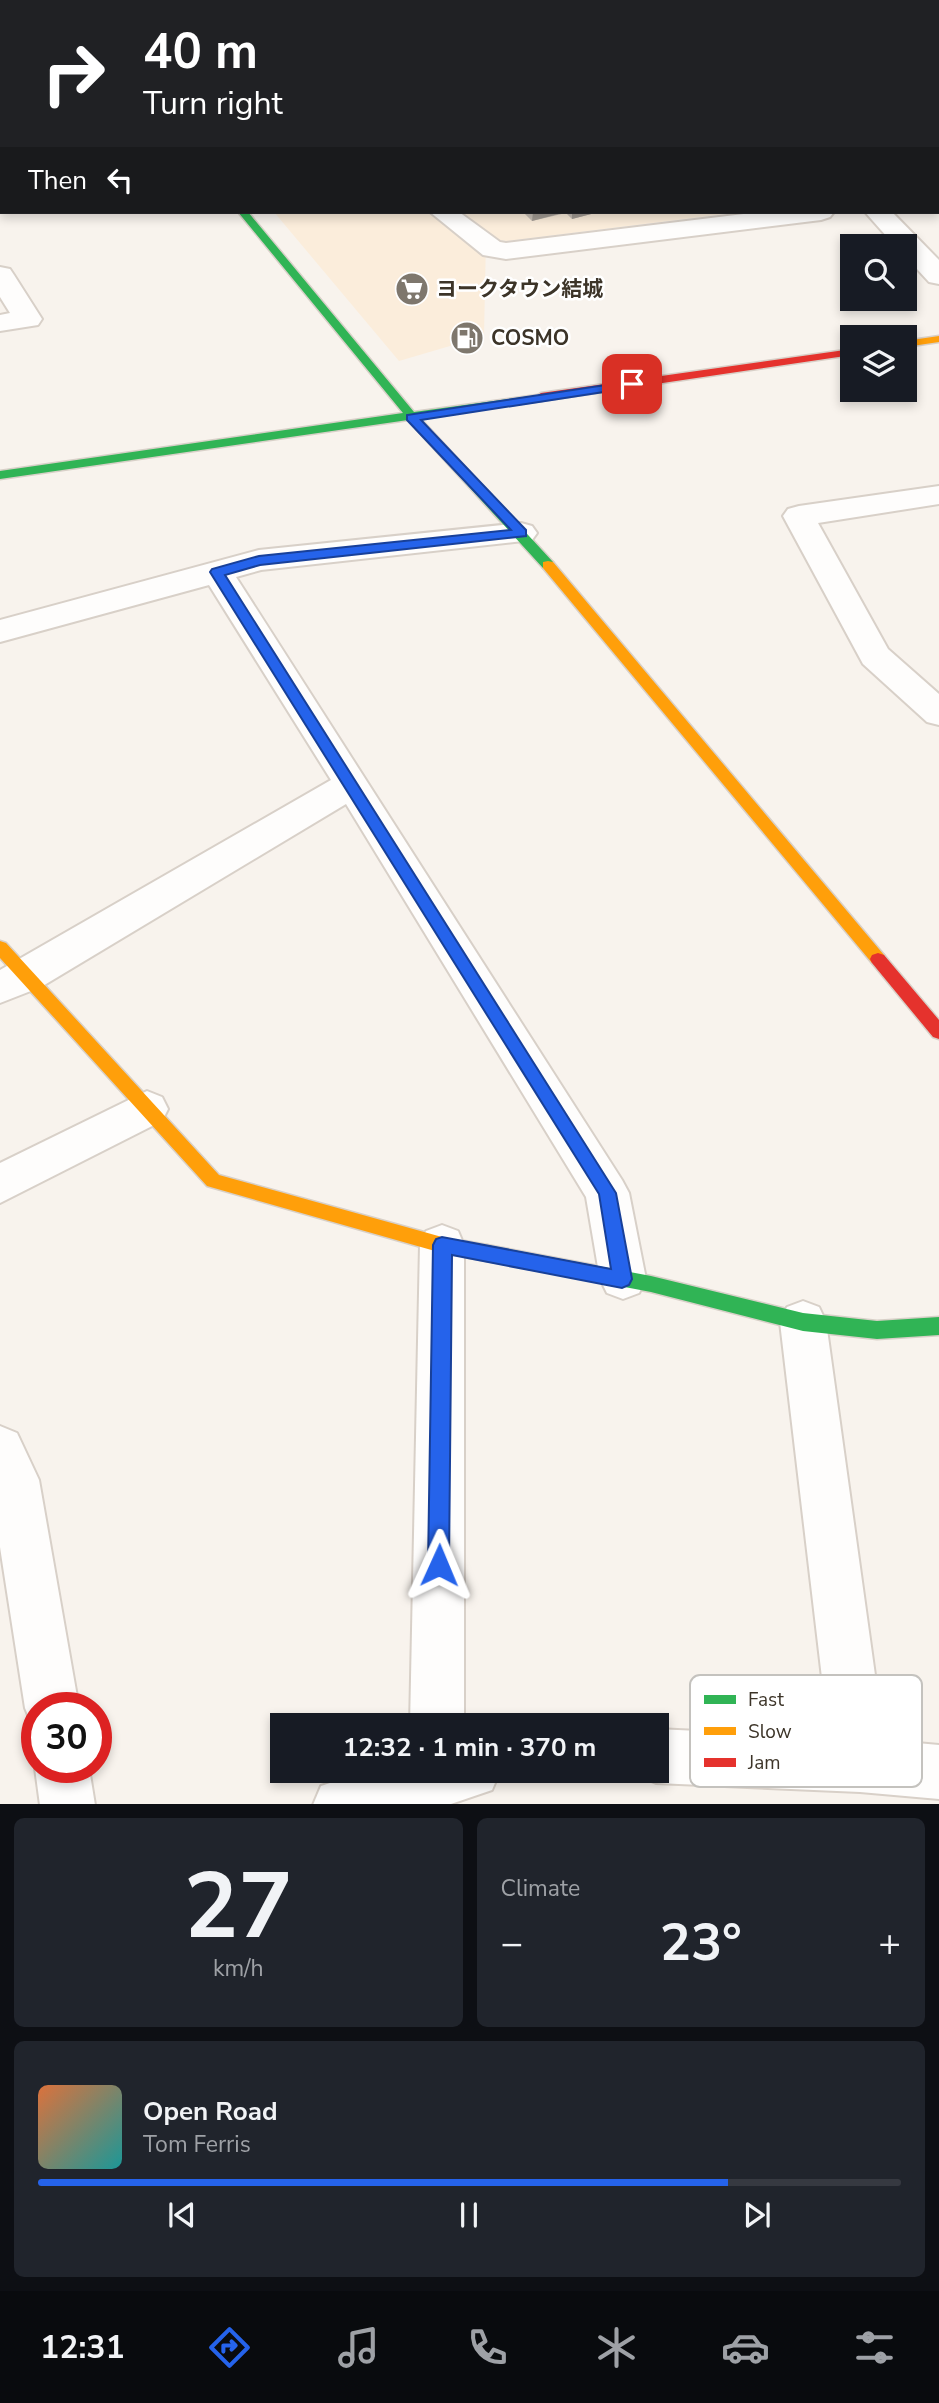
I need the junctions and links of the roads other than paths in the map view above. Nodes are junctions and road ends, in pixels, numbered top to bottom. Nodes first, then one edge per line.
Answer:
1 (251, 214) edge
2 (446, 214) edge
3 (805, 214) edge
4 (880, 214) edge
5 (0, 275) edge
6 (939, 276) edge
7 (0, 323) edge
8 (939, 339) edge
9 (917, 342) edge
10 (840, 354) edge
11 (412, 417) junction
12 (0, 475) edge
13 (939, 495) edge
14 (521, 533) junction
15 (216, 572) junction
16 (0, 631) edge
17 (939, 713) edge
18 (352, 784) junction
19 (0, 947) edge
20 (13, 982) edge
21 (937, 1028) edge
22 (147, 1109) junction
23 (0, 1184) edge
24 (442, 1245) junction
25 (622, 1279) junction
26 (803, 1322) junction
27 (939, 1325) edge
28 (0, 1449) edge
29 (848, 1675) edge
30 (49, 1692) edge
31 (437, 1713) edge
32 (669, 1757) edge
33 (690, 1758) edge
34 (64, 1783) edge
35 (416, 1783) edge
36 (68, 1804) edge
37 (340, 1804) edge

1 - 11 street
2 - 3 street
4 - 6 street
5 - 7 street
8 - 9 street
10 - 11 street
11 - 12 street
11 - 14 street
13 - 17 street
14 - 15 street
14 - 21 street
15 - 16 street
15 - 18 street
18 - 20 street
18 - 25 street
19 - 20 street
20 - 22 street
22 - 23 street
22 - 24 street
24 - 25 street
24 - 31 street
25 - 26 street
26 - 27 street
26 - 29 street
28 - 30 street
32 - 33 street
34 - 36 street
35 - 37 street

